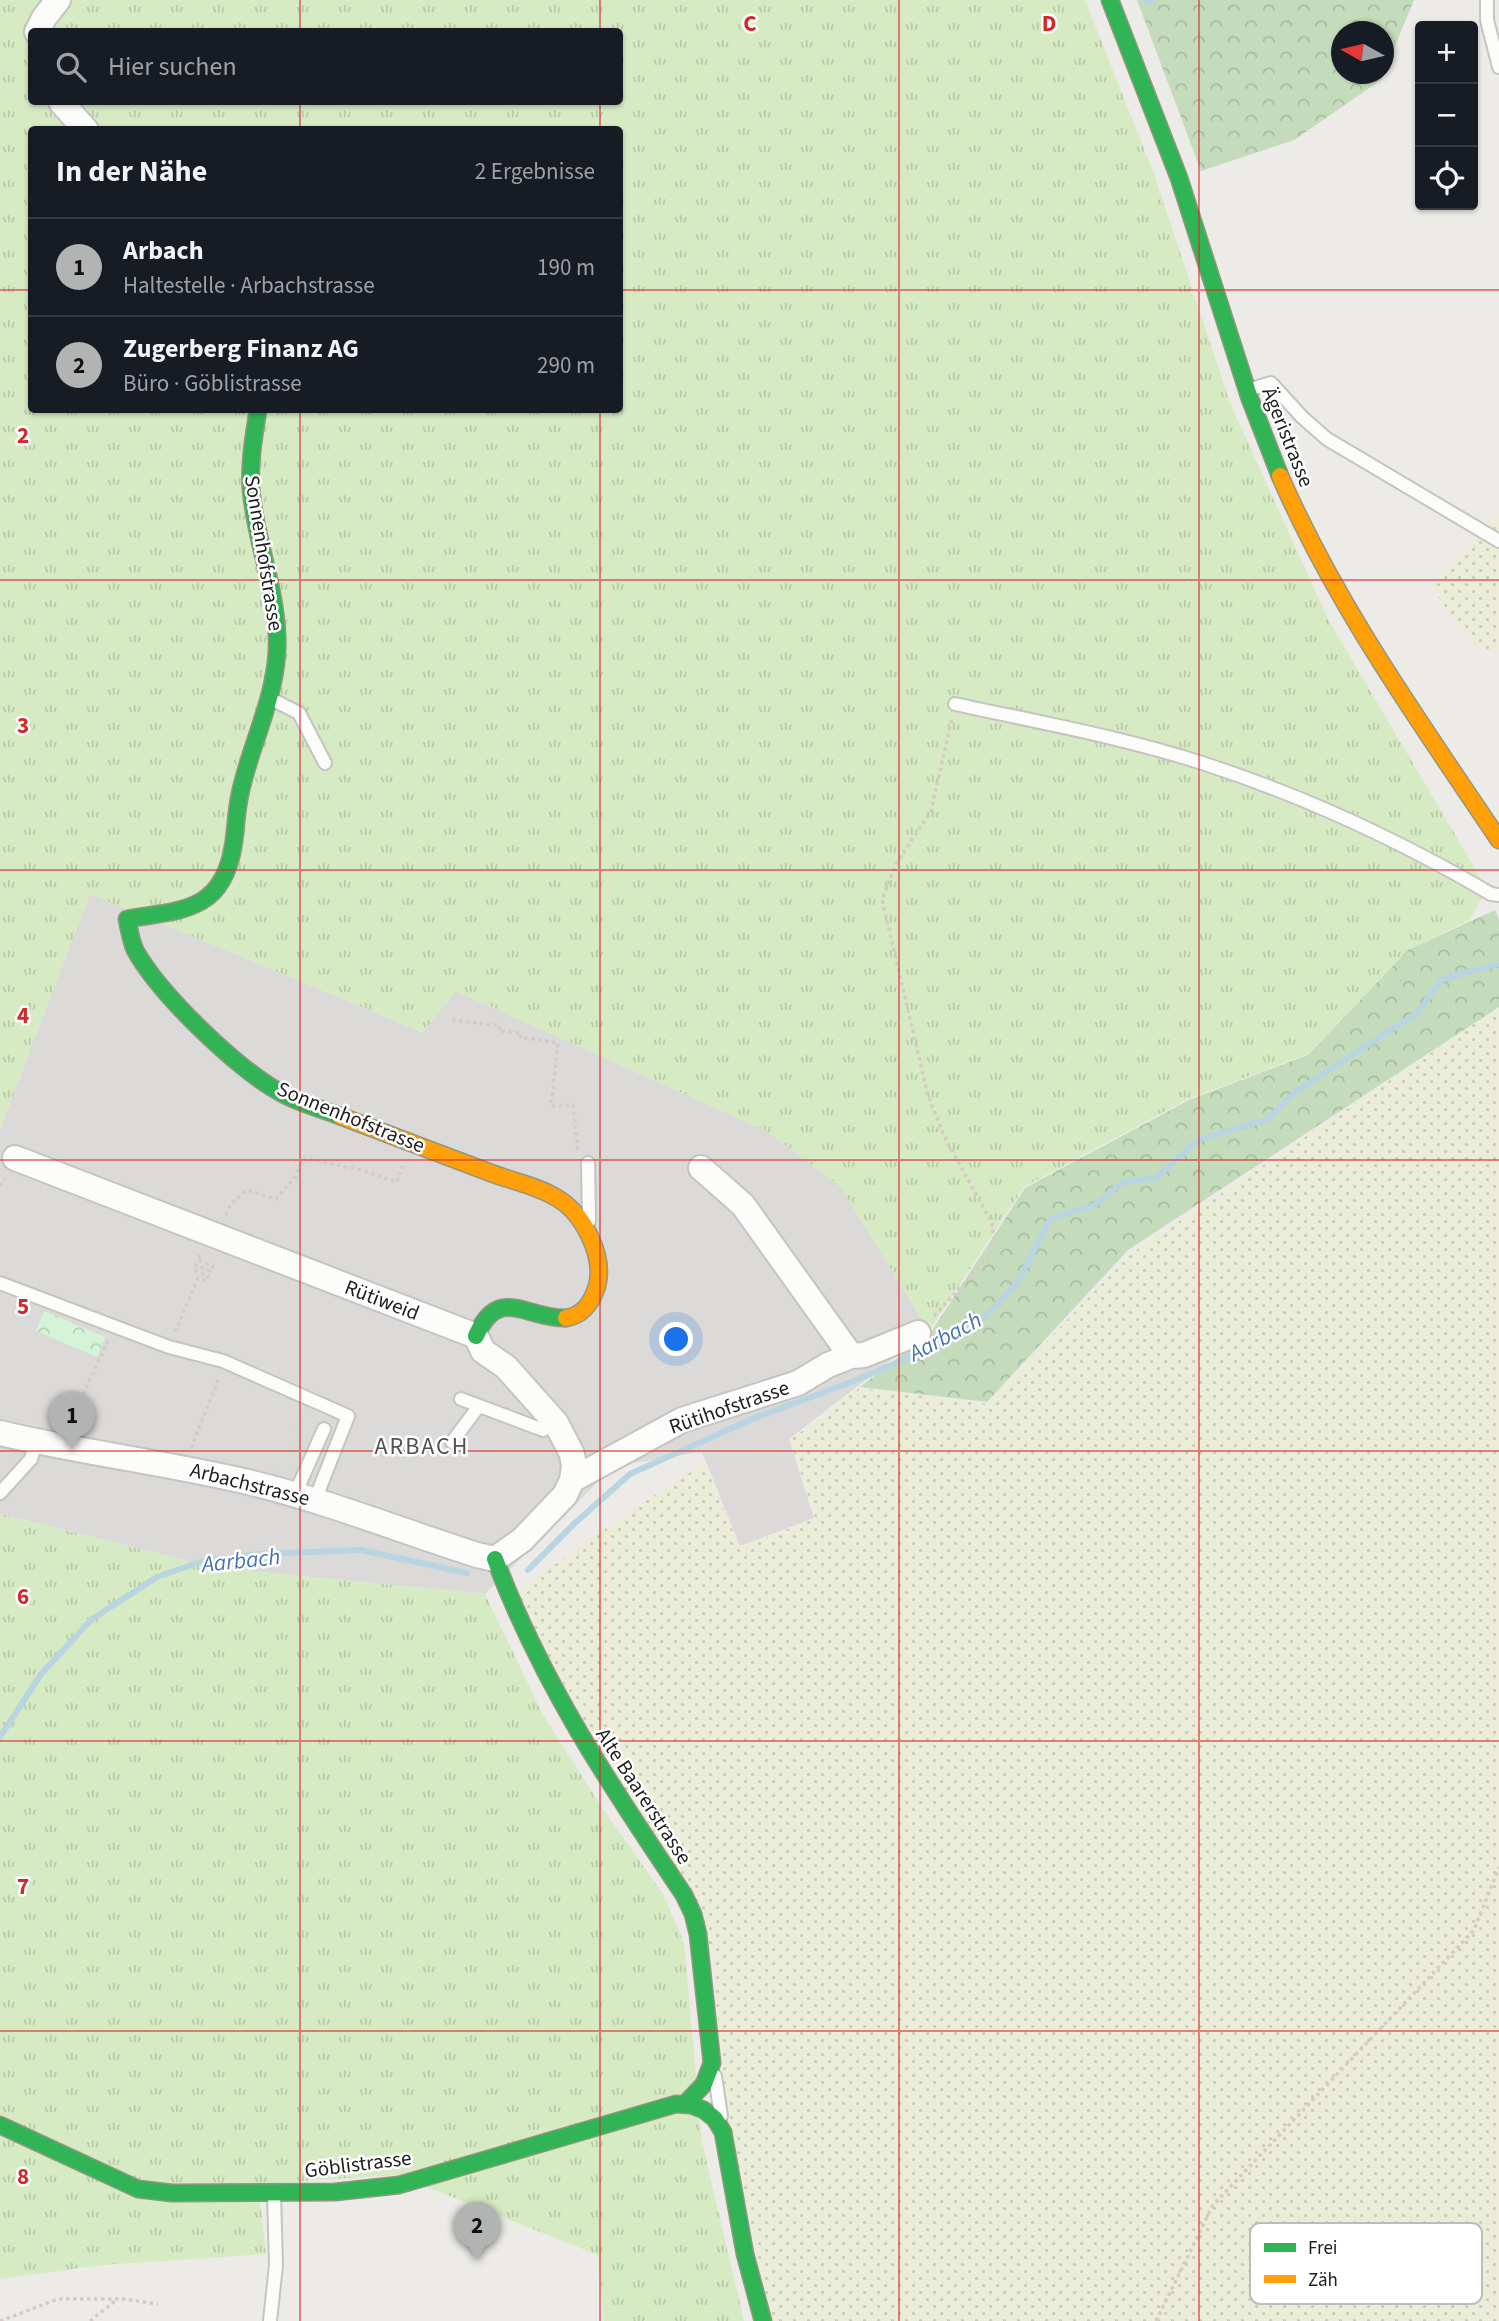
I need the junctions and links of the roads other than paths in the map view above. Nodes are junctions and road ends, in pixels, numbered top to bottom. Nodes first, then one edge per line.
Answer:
1 (58, 0) edge
2 (1487, 0) edge
3 (1113, 6) edge
4 (39, 28) edge
5 (1499, 67) edge
6 (64, 105) edge
7 (82, 126) edge
8 (1246, 390) junction
9 (258, 413) edge
10 (1499, 541) edge
11 (267, 697) junction
12 (955, 704) road end
13 (325, 763) dead end
14 (1499, 840) edge
15 (1499, 895) edge
16 (15, 1158) dead end
17 (588, 1163) dead end
18 (701, 1168) dead end
19 (590, 1235) junction
20 (0, 1283) edge
21 (918, 1333) road end
22 (476, 1336) junction
23 (851, 1356) junction
24 (461, 1399) dead end
25 (479, 1406) junction
26 (556, 1423) junction
27 (324, 1429) dead end
28 (0, 1433) edge
29 (36, 1442) junction
30 (452, 1442) dead end
31 (572, 1480) junction
32 (0, 1493) edge
33 (305, 1497) junction
34 (495, 1559) junction
35 (711, 2070) junction
36 (686, 2104) junction
37 (719, 2123) junction
38 (0, 2125) edge
39 (274, 2193) junction
40 (270, 2321) edge
41 (762, 2321) edge

1 - 4 street
2 - 5 lane
3 - 8 street, Ägeristrasse
6 - 7 street
8 - 10 lane
8 - 14 street, Ägeristrasse
9 - 11 street, Sonnenhofstrasse
11 - 13 lane
11 - 19 street, Sonnenhofstrasse
12 - 15 lane
16 - 22 street, Rütiweid
17 - 19 lane
18 - 23 street
19 - 22 street, Sonnenhofstrasse
20 - 33 lane
21 - 23 street, Rütihofstrasse
22 - 26 street, Rütiweid
23 - 31 street, Rütihofstrasse
24 - 25 lane
25 - 26 lane
25 - 30 lane
26 - 31 street, Rütiweid
27 - 33 lane
28 - 29 street, Arbachstrasse
29 - 32 lane
29 - 33 street, Arbachstrasse
31 - 34 street
33 - 34 street, Arbachstrasse
34 - 35 street, Alte Baarerstrasse
35 - 36 street
35 - 37 lane, Alte Baarerstrasse
36 - 37 street
36 - 39 street, Göblistrasse
37 - 41 street, Alte Baarerstrasse
38 - 39 street, Göblistrasse
39 - 40 lane

